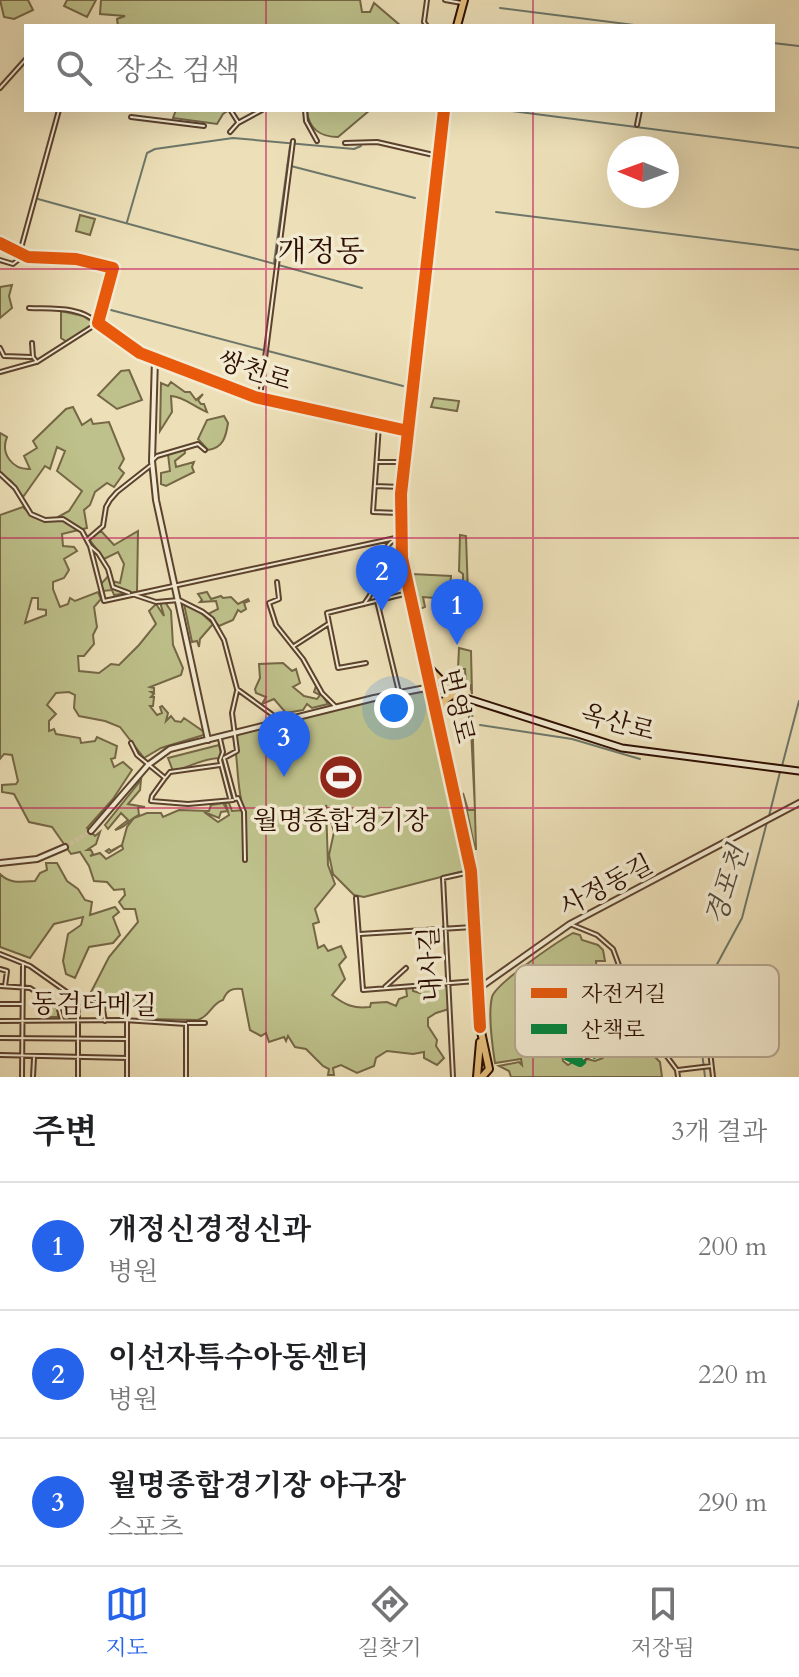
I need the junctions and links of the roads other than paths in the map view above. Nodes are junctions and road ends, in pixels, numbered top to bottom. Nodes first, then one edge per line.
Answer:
1 (427, 0) edge
2 (445, 0) edge
3 (464, 2) edge
4 (426, 24) edge
5 (458, 24) edge
6 (24, 61) edge
7 (0, 88) edge
8 (58, 112) edge
9 (232, 112) edge
10 (257, 112) edge
11 (305, 112) edge
12 (444, 112) edge
13 (640, 112) edge
14 (131, 117) dead end
15 (238, 123) junction
16 (637, 125) dead end
17 (204, 126) dead end
18 (230, 132) dead end
19 (317, 141) dead end
20 (293, 143) dead end
21 (345, 143) dead end
22 (440, 156) junction
23 (0, 243) edge
24 (22, 254) junction
25 (0, 260) edge
26 (29, 308) dead end
27 (98, 323) junction
28 (32, 343) dead end
29 (0, 348) edge
30 (33, 357) junction
31 (155, 359) junction
32 (37, 362) junction
33 (0, 372) edge
34 (259, 398) junction
35 (379, 425) junction
36 (408, 431) junction
37 (205, 450) dead end
38 (152, 461) junction
39 (376, 462) junction
40 (405, 462) junction
41 (0, 474) edge
42 (374, 486) junction
43 (402, 487) junction
44 (400, 513) junction
45 (400, 537) junction
46 (87, 539) junction
47 (90, 546) junction
48 (277, 582) dead end
49 (173, 586) junction
50 (409, 593) junction
51 (133, 594) junction
52 (177, 601) junction
53 (377, 601) junction
54 (364, 604) junction
55 (329, 623) junction
56 (294, 646) junction
57 (366, 663) dead end
58 (426, 664) junction
59 (431, 687) junction
60 (237, 689) junction
61 (399, 694) junction
62 (454, 694) junction
63 (337, 707) junction
64 (439, 720) junction
65 (282, 721) junction
66 (233, 735) junction
67 (219, 738) junction
68 (208, 740) junction
69 (131, 743) dead end
70 (148, 765) junction
71 (221, 765) junction
72 (799, 771) edge
73 (165, 778) junction
74 (232, 800) junction
75 (799, 803) edge
76 (91, 831) tunnel mouth
77 (65, 847) tunnel mouth
78 (245, 860) dead end
79 (0, 863) edge
80 (471, 871) junction
81 (356, 898) dead end
82 (570, 924) junction
83 (446, 927) junction
84 (474, 927) junction
85 (358, 934) junction
86 (0, 954) edge
87 (23, 963) junction
88 (618, 965) edge
89 (406, 968) dead end
90 (0, 969) edge
91 (477, 981) junction
92 (449, 983) junction
93 (0, 986) edge
94 (5, 986) junction
95 (22, 988) junction
96 (384, 988) junction
97 (478, 989) junction
98 (78, 1000) junction
99 (0, 1004) edge
100 (22, 1004) junction
101 (0, 1021) edge
102 (22, 1021) junction
103 (62, 1022) junction
104 (78, 1022) junction
105 (105, 1022) junction
106 (127, 1022) junction
107 (205, 1023) dead end
108 (187, 1024) junction
109 (480, 1027) junction
110 (0, 1038) edge
111 (22, 1039) junction
112 (78, 1039) junction
113 (127, 1039) junction
114 (0, 1055) edge
115 (22, 1056) junction
116 (34, 1056) junction
117 (78, 1057) junction
118 (667, 1057) edge
119 (710, 1057) edge
120 (127, 1058) junction
121 (711, 1066) junction
122 (677, 1070) junction
123 (486, 1075) edge
124 (22, 1077) edge
125 (33, 1077) edge
126 (78, 1077) edge
127 (127, 1077) edge
128 (186, 1077) edge
129 (453, 1077) edge
130 (678, 1077) edge
131 (713, 1077) edge

1 - 4 street
2 - 3 street
3 - 5 main road
6 - 7 street
8 - 24 street
9 - 15 street
10 - 15 street
11 - 19 street
12 - 22 main road, 번영로
13 - 16 street
14 - 17 street
15 - 18 street
20 - 34 street
21 - 22 street
22 - 36 main road, 번영로
23 - 24 street
24 - 25 street
24 - 27 street
26 - 27 street, 쌍천로
27 - 31 street, 쌍천로
27 - 32 street
28 - 30 street
29 - 30 street
30 - 32 street
31 - 34 street, 쌍천로
31 - 38 street
32 - 33 street
34 - 35 street, 쌍천로
35 - 36 street, 쌍천로
35 - 39 street
36 - 40 main road, 번영로
37 - 38 street
38 - 46 street
38 - 49 street
39 - 40 street
39 - 42 street
40 - 43 main road, 번영로
41 - 46 street
42 - 43 street
42 - 44 street
43 - 44 main road, 번영로
44 - 45 main road, 번영로
45 - 49 street
45 - 50 main road, 번영로
45 - 54 street
46 - 47 street
47 - 51 street
47 - 51 street
48 - 56 street
49 - 51 street
49 - 52 street
50 - 53 street
50 - 58 main road, 번영로
51 - 52 street
52 - 60 street
52 - 68 street
53 - 54 street
53 - 61 street
54 - 55 street
55 - 56 street
55 - 57 street
56 - 63 street
58 - 59 main road, 번영로
58 - 62 main road
59 - 61 street
59 - 62 main road, 옥산로
59 - 64 main road, 번영로
60 - 65 street
60 - 66 street
61 - 63 street
62 - 64 main road
62 - 72 main road, 옥산로
63 - 65 street
64 - 80 main road, 번영로
65 - 66 street
66 - 67 street
66 - 74 street
67 - 68 street
67 - 71 street
68 - 70 street
69 - 70 street
70 - 73 street
70 - 76 street
71 - 73 street
71 - 74 street
73 - 74 street
74 - 78 street
75 - 82 street, 사정동길
77 - 79 street
80 - 83 street, 내사길
80 - 84 main road, 번영로
81 - 85 street
82 - 88 street
82 - 97 street, 사정동길
83 - 84 street
83 - 85 street
83 - 92 street, 내사길
84 - 91 main road, 번영로
85 - 96 street
86 - 87 street
87 - 95 street
87 - 98 street
89 - 96 street
90 - 94 street
91 - 92 street
91 - 97 main road, 번영로
92 - 96 street
92 - 129 street, 내사길
93 - 94 street
94 - 95 street
95 - 100 street
95 - 103 street
97 - 109 main road, 번영로
98 - 104 street
98 - 105 street
99 - 100 street
100 - 102 street
101 - 102 street, 동검다메길
102 - 103 street, 동검다메길
102 - 111 street
103 - 104 street, 동검다메길
104 - 105 street, 동검다메길
104 - 112 street
105 - 106 street, 동검다메길
106 - 108 street, 동검다메길
106 - 113 street
107 - 108 street, 동검다메길
108 - 128 street
109 - 123 main road, 번영로
109 - 123 main road
110 - 111 street
111 - 112 street
111 - 115 street
112 - 113 street
112 - 117 street
113 - 120 street
114 - 115 street
115 - 116 street
115 - 124 street
116 - 117 street
116 - 125 street
117 - 120 street
117 - 126 street
118 - 122 street
119 - 121 street
120 - 127 street
121 - 122 street
121 - 131 street
122 - 130 street

